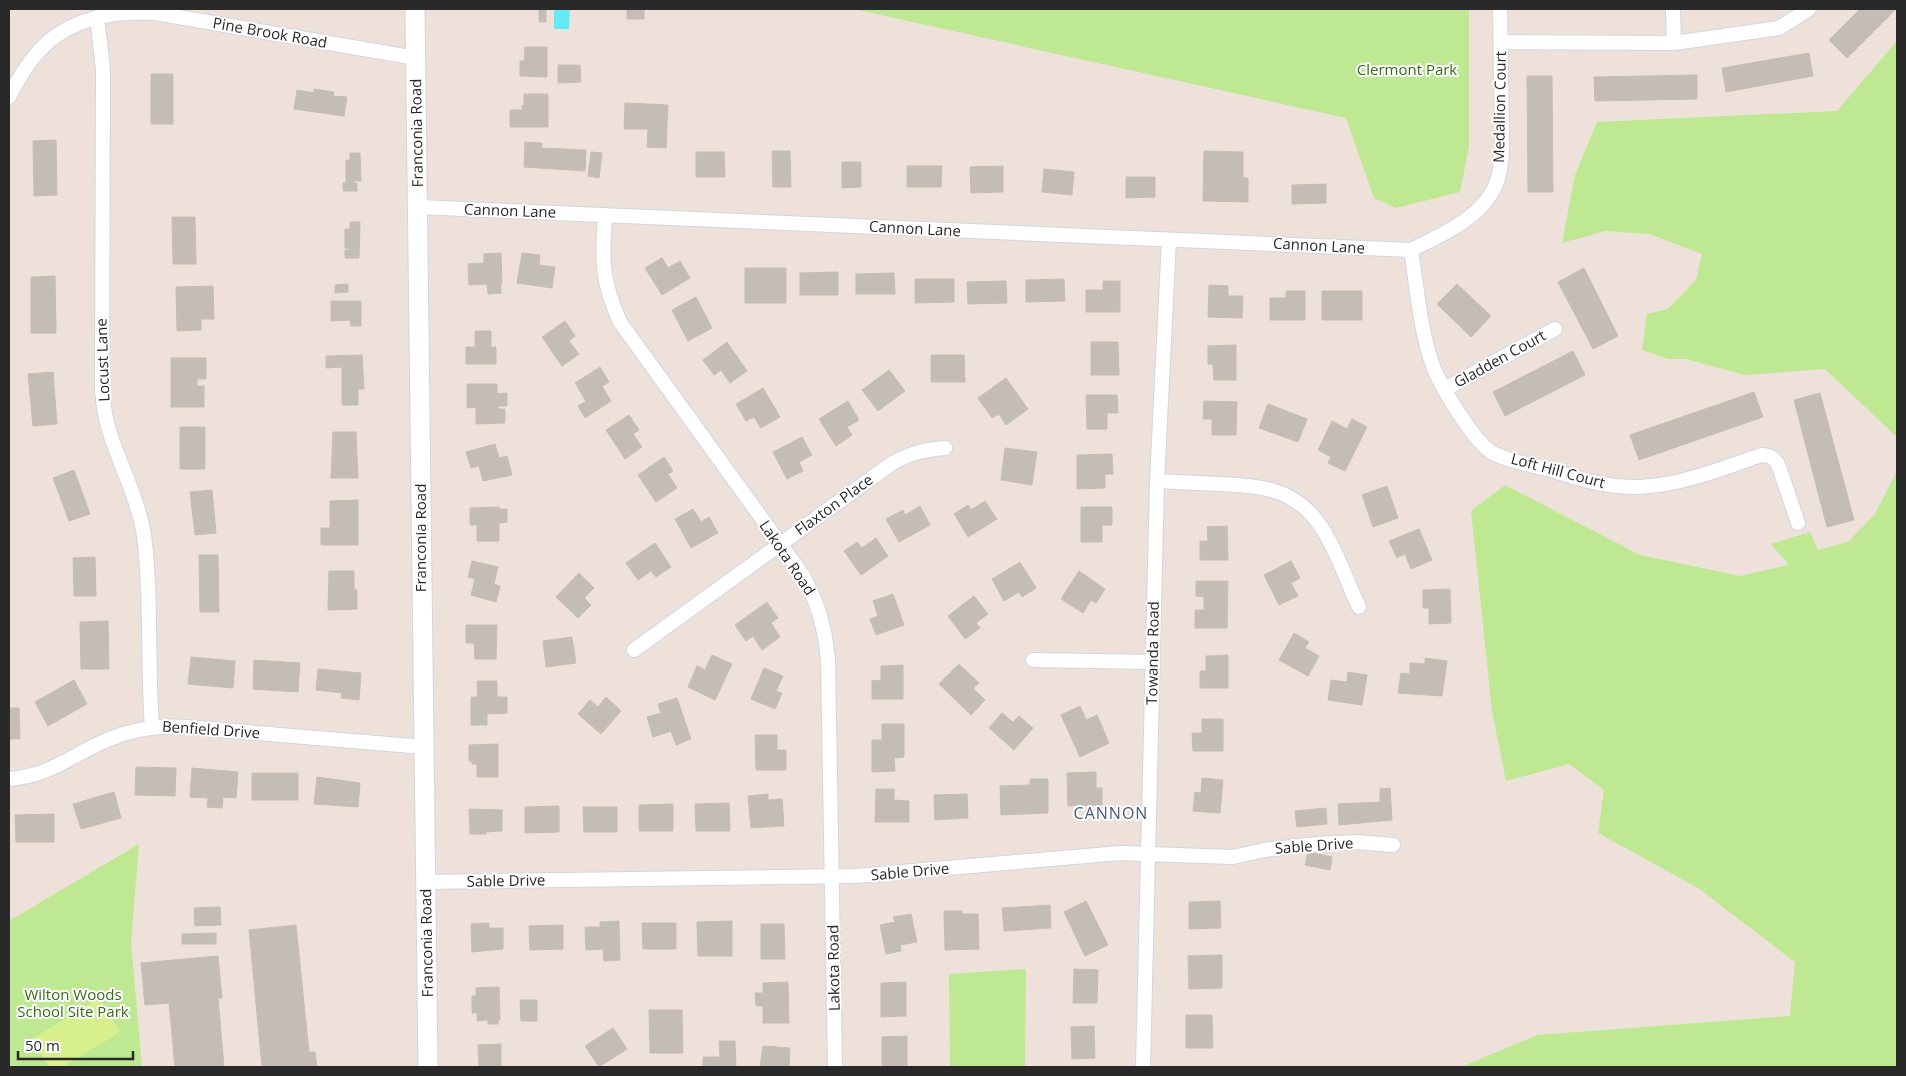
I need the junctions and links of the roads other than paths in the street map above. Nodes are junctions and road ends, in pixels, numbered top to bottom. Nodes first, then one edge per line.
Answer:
1 (416, 9) edge
2 (1500, 9) edge
3 (1673, 9) edge
4 (1809, 9) edge
5 (97, 17) junction
6 (1501, 42) junction
7 (1674, 43) junction
8 (416, 58) junction
9 (9, 97) edge
10 (418, 207) junction
11 (605, 215) junction
12 (1169, 240) junction
13 (1411, 250) junction
14 (1556, 329) dead end
15 (1445, 389) junction
16 (945, 448) dead end
17 (1157, 481) junction
18 (1798, 523) dead end
19 (780, 544) junction
20 (1359, 607) dead end
21 (634, 650) dead end
22 (1033, 660) dead end
23 (1153, 662) junction
24 (152, 726) junction
25 (424, 747) junction
26 (9, 779) edge
27 (1393, 845) dead end
28 (1148, 854) junction
29 (832, 876) junction
30 (426, 882) junction
31 (428, 1067) edge
32 (835, 1067) edge
33 (1143, 1067) edge

1 - 8 main road, Franconia Road
2 - 6 street, Medallion Court
3 - 7 street
4 - 7 street
5 - 8 street, Pine Brook Road
5 - 9 street, Pine Brook Road
5 - 24 street, Locust Lane
6 - 7 street
6 - 13 street, Medallion Court
8 - 10 main road, Franconia Road
10 - 11 street, Cannon Lane
10 - 25 main road, Franconia Road
11 - 12 street, Cannon Lane
11 - 19 street, Lakota Road
12 - 13 street, Cannon Lane
12 - 17 street, Towanda Road
13 - 15 street, Loft Hill Court
14 - 15 street, Gladden Court
15 - 18 street, Loft Hill Court
16 - 19 street, Flaxton Place
17 - 20 street
17 - 23 street, Towanda Road
19 - 21 street, Flaxton Place
19 - 29 street, Lakota Road
22 - 23 street
23 - 28 street, Towanda Road
24 - 25 street, Benfield Drive
24 - 26 street, Benfield Drive
25 - 30 main road, Franconia Road
27 - 28 street, Sable Drive
28 - 29 street, Sable Drive
28 - 33 street, Towanda Road
29 - 30 street, Sable Drive
29 - 32 street, Lakota Road
30 - 31 main road, Franconia Road

